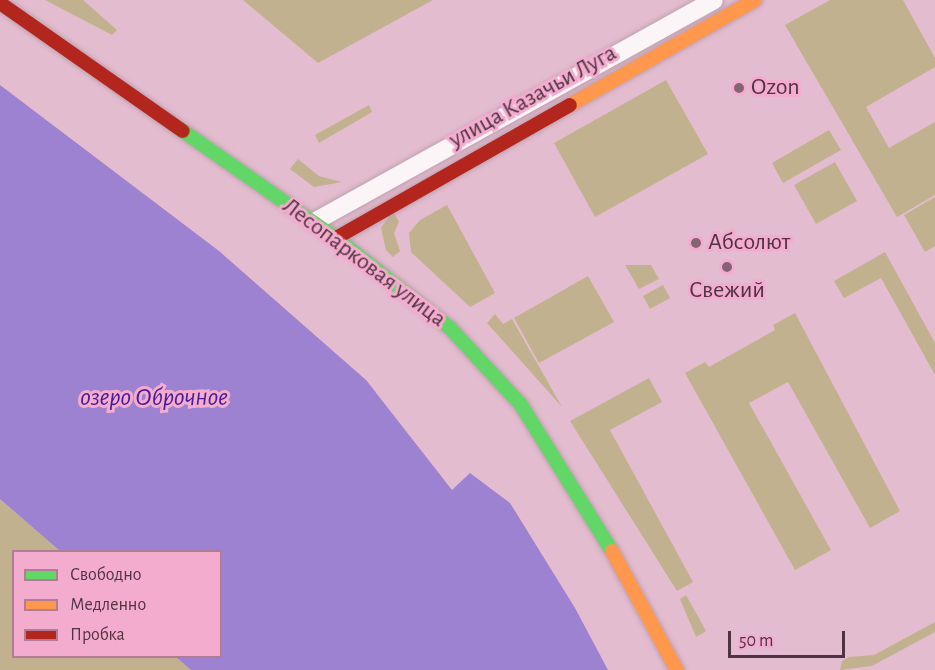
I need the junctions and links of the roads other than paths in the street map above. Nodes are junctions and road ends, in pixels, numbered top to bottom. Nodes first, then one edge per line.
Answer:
1 (714, 0) edge
2 (755, 0) edge
3 (0, 3) edge
4 (314, 222) junction
5 (336, 238) junction
6 (677, 670) edge

1 - 4 street, улица Казачьи Луга
2 - 5 street, улица Казачьи Луга
3 - 4 street, Лесопарковая улица
4 - 5 street, Лесопарковая улица
5 - 6 street, Лесопарковая улица

